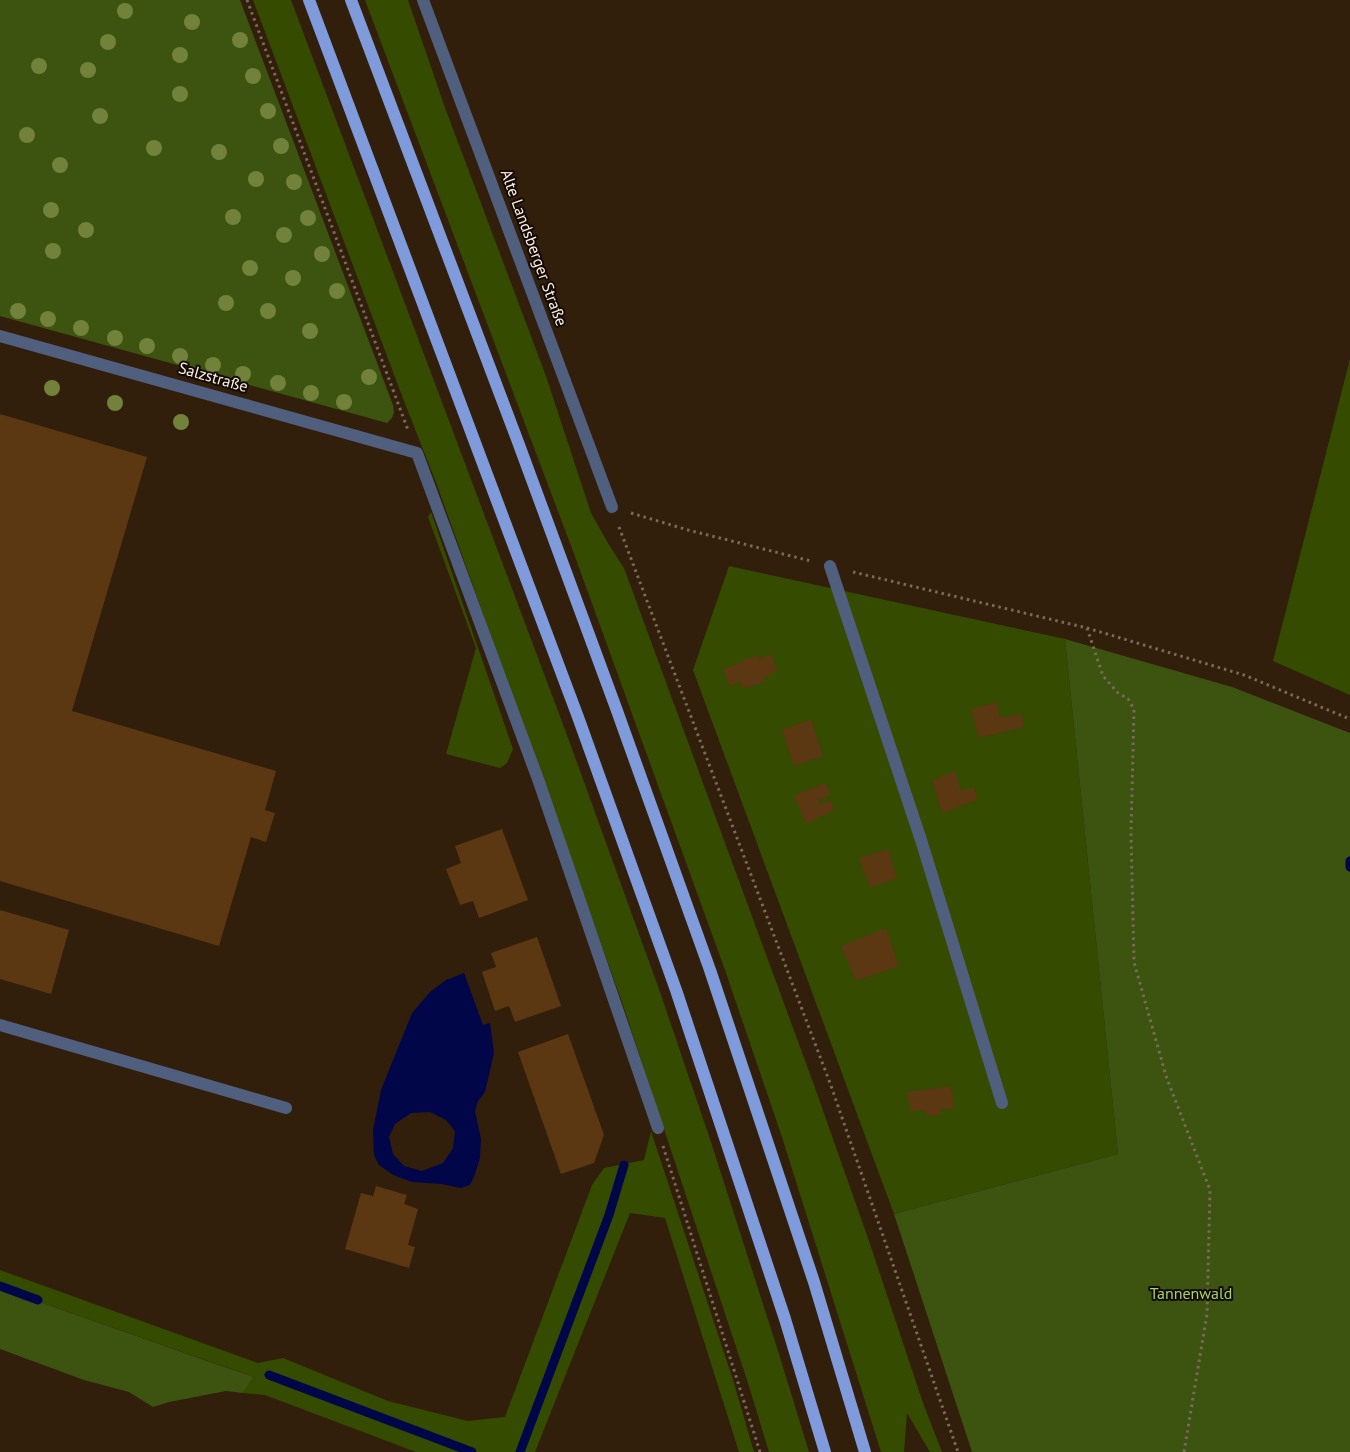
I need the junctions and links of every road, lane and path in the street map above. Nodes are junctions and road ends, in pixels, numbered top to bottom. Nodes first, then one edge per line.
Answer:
1 (246, 0) edge
2 (309, 0) edge
3 (351, 0) edge
4 (423, 0) edge
5 (0, 336) edge
6 (416, 453) junction
7 (612, 507) junction
8 (664, 523) dead end
9 (830, 566) dead end
10 (988, 605) dead end
11 (1087, 628) junction
12 (1350, 719) edge
13 (0, 1025) edge
14 (1002, 1103) dead end
15 (286, 1108) dead end
16 (658, 1128) joint
17 (760, 1452) edge
18 (825, 1452) edge
19 (865, 1452) edge
20 (958, 1452) edge
21 (1184, 1452) edge

1 - 6 path
2 - 18 main road
3 - 19 main road
4 - 7 street, Alte Landsberger Straße
5 - 6 street, Salzstraße
6 - 16 street
7 - 8 path
7 - 20 path
9 - 14 street
10 - 11 path
11 - 12 path
11 - 21 path
13 - 15 street
16 - 17 path

